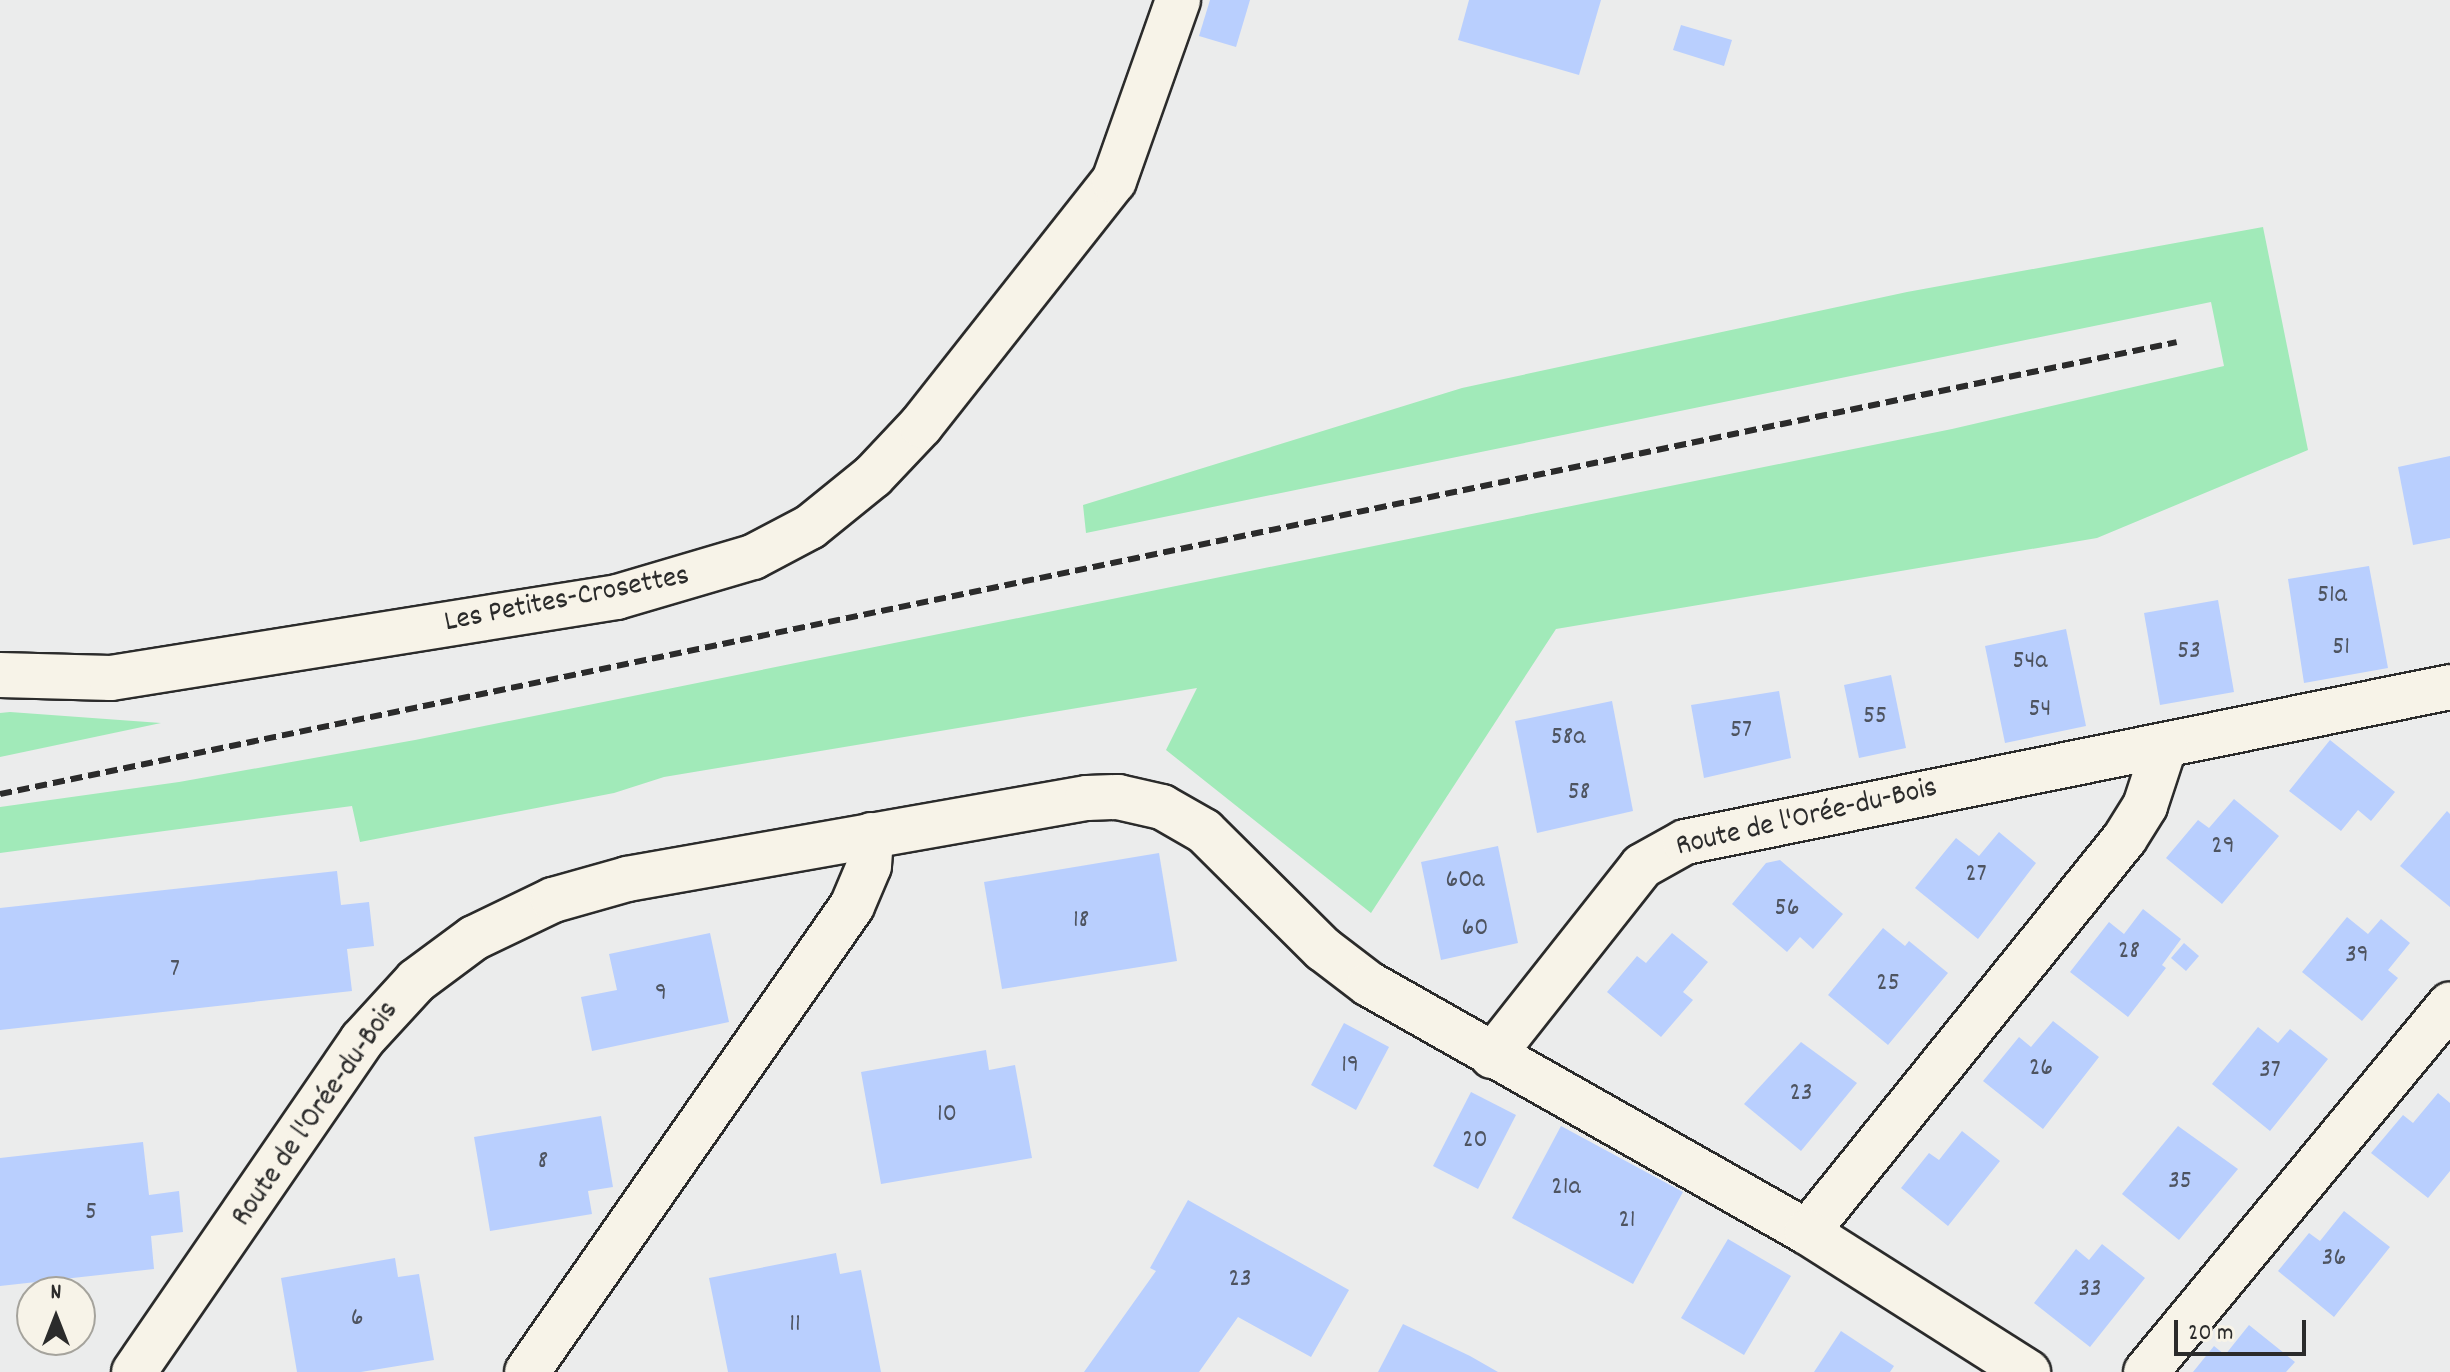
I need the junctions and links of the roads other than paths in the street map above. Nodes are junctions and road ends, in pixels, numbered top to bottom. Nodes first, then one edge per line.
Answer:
1 (1178, 0) edge
2 (0, 675) edge
3 (2450, 687) edge
4 (2165, 745) junction
5 (871, 835) junction
6 (2450, 1004) edge
7 (1492, 1056) junction
8 (1807, 1232) junction
9 (134, 1372) edge
10 (527, 1372) edge
11 (2028, 1372) edge
12 (2146, 1372) edge

1 - 2 street, Les Petites-Crosettes
3 - 4 street, Route de l'Orée-du-Bois
4 - 7 street, Route de l'Orée-du-Bois
4 - 8 street
5 - 7 street, Route de l'Orée-du-Bois
5 - 9 street, Route de l'Orée-du-Bois
5 - 10 street
6 - 12 street
7 - 8 street, Route de l'Orée-du-Bois
8 - 11 street, Route de l'Orée-du-Bois

